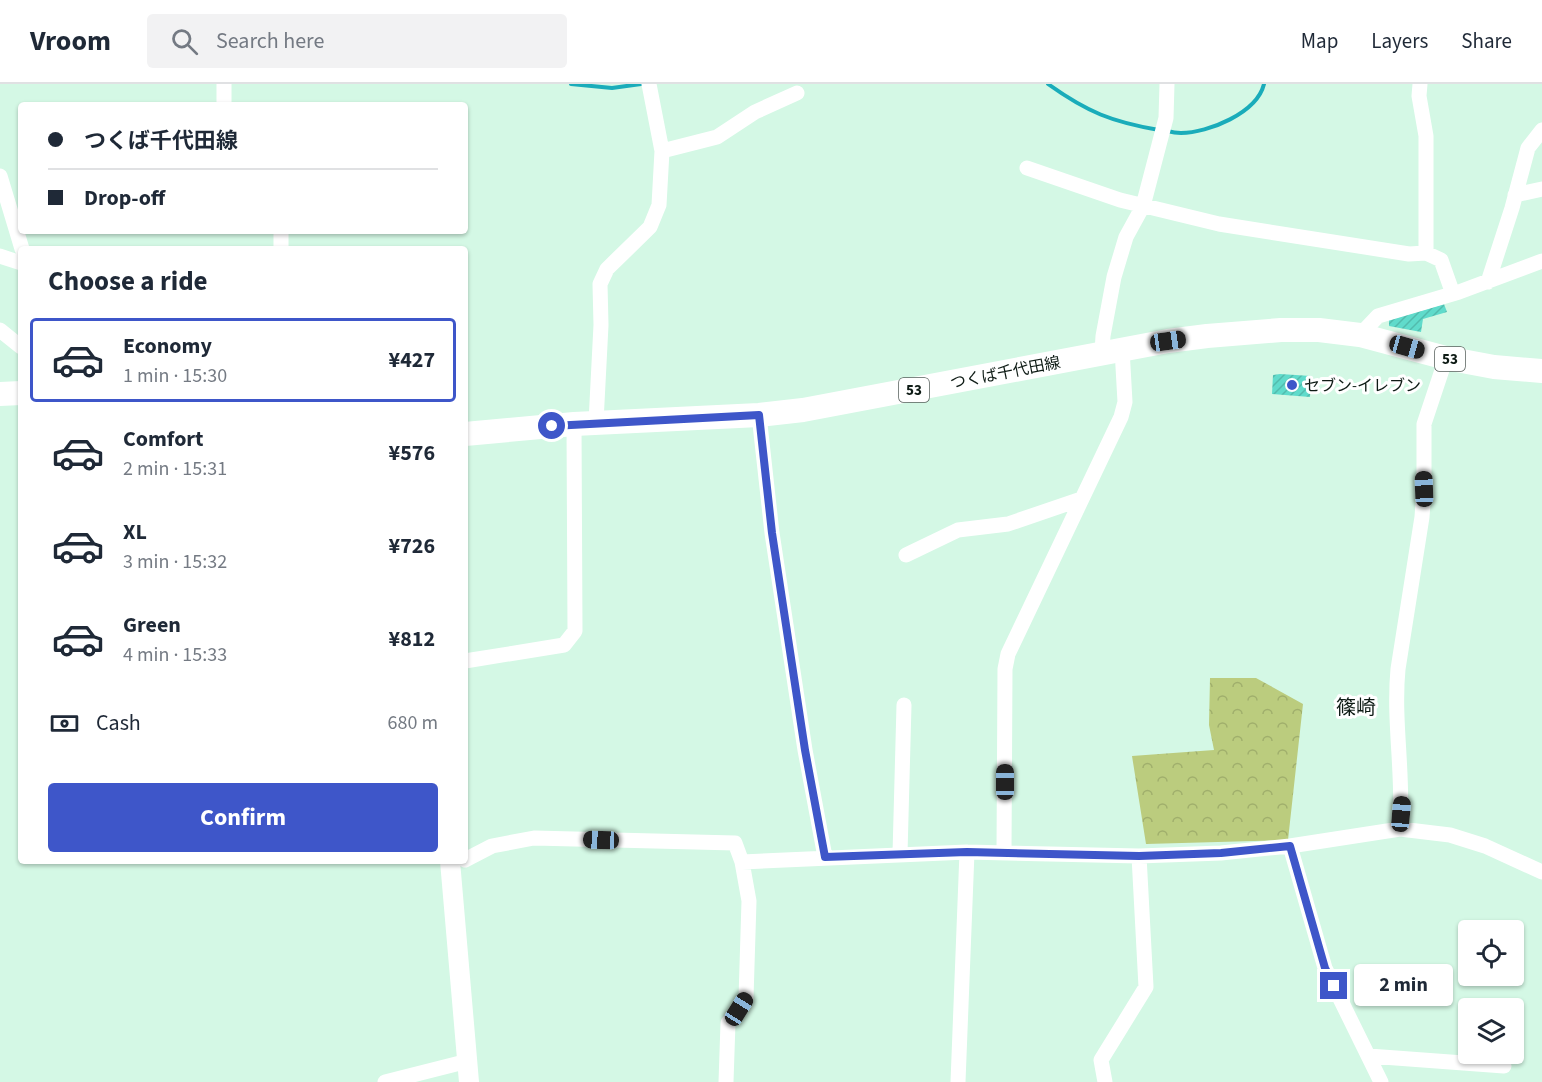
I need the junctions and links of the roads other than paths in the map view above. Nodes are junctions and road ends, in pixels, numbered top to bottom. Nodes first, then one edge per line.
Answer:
1 (224, 84) edge
2 (650, 84) edge
3 (1167, 84) edge
4 (1420, 84) edge
5 (797, 93) dead end
6 (224, 102) edge
7 (1542, 130) edge
8 (663, 151) junction
9 (1027, 168) dead end
10 (0, 176) edge
11 (1542, 189) edge
12 (1515, 195) junction
13 (1143, 206) junction
14 (21, 246) edge
15 (1426, 253) junction
16 (0, 256) edge
17 (1542, 261) edge
18 (18, 262) edge
19 (1488, 282) junction
20 (1453, 294) junction
21 (0, 330) edge
22 (1360, 335) junction
23 (18, 345) edge
24 (1112, 351) junction
25 (1446, 358) junction
26 (1542, 371) edge
27 (18, 393) edge
28 (0, 394) edge
29 (759, 415) junction
30 (585, 423) junction
31 (468, 434) edge
32 (1081, 499) junction
33 (906, 555) dead end
34 (468, 661) edge
35 (904, 705) dead end
36 (1400, 829) junction
37 (1290, 846) junction
38 (967, 852) junction
39 (1005, 852) junction
40 (900, 854) junction
41 (1139, 856) junction
42 (825, 857) junction
43 (468, 858) edge
44 (742, 862) junction
45 (457, 864) edge
46 (1542, 872) edge
47 (1369, 1056) junction
48 (468, 1061) junction
49 (1504, 1066) dead end
50 (385, 1082) edge
51 (468, 1082) edge
52 (726, 1082) edge
53 (958, 1082) edge
54 (1105, 1082) edge
55 (1382, 1082) edge

1 - 6 street
2 - 8 street
3 - 13 street
4 - 15 street
5 - 8 street
7 - 12 street
8 - 30 street
9 - 13 street
10 - 14 street
11 - 12 street
12 - 19 street
13 - 15 street
13 - 24 street
15 - 20 street
16 - 18 street
17 - 19 street
19 - 20 street
20 - 22 street
21 - 23 street
22 - 24 main road, つくば千代田線 / 53
22 - 25 main road, つくば千代田線 / 53
24 - 29 main road, つくば千代田線 / 53
24 - 32 street
25 - 26 main road, つくば千代田線 / 53
25 - 36 street
27 - 28 main road
29 - 30 main road, つくば千代田線 / 53
29 - 42 street
30 - 31 main road, つくば千代田線 / 53
30 - 34 street
32 - 33 street
32 - 39 street
35 - 40 street
36 - 37 street
36 - 46 street
37 - 41 street
37 - 47 street
38 - 39 street
38 - 40 street
38 - 53 street
39 - 41 street
40 - 42 street
41 - 54 street
42 - 44 street
43 - 44 street
44 - 52 street
45 - 48 street
47 - 49 street
47 - 55 street
48 - 50 street
48 - 51 street

